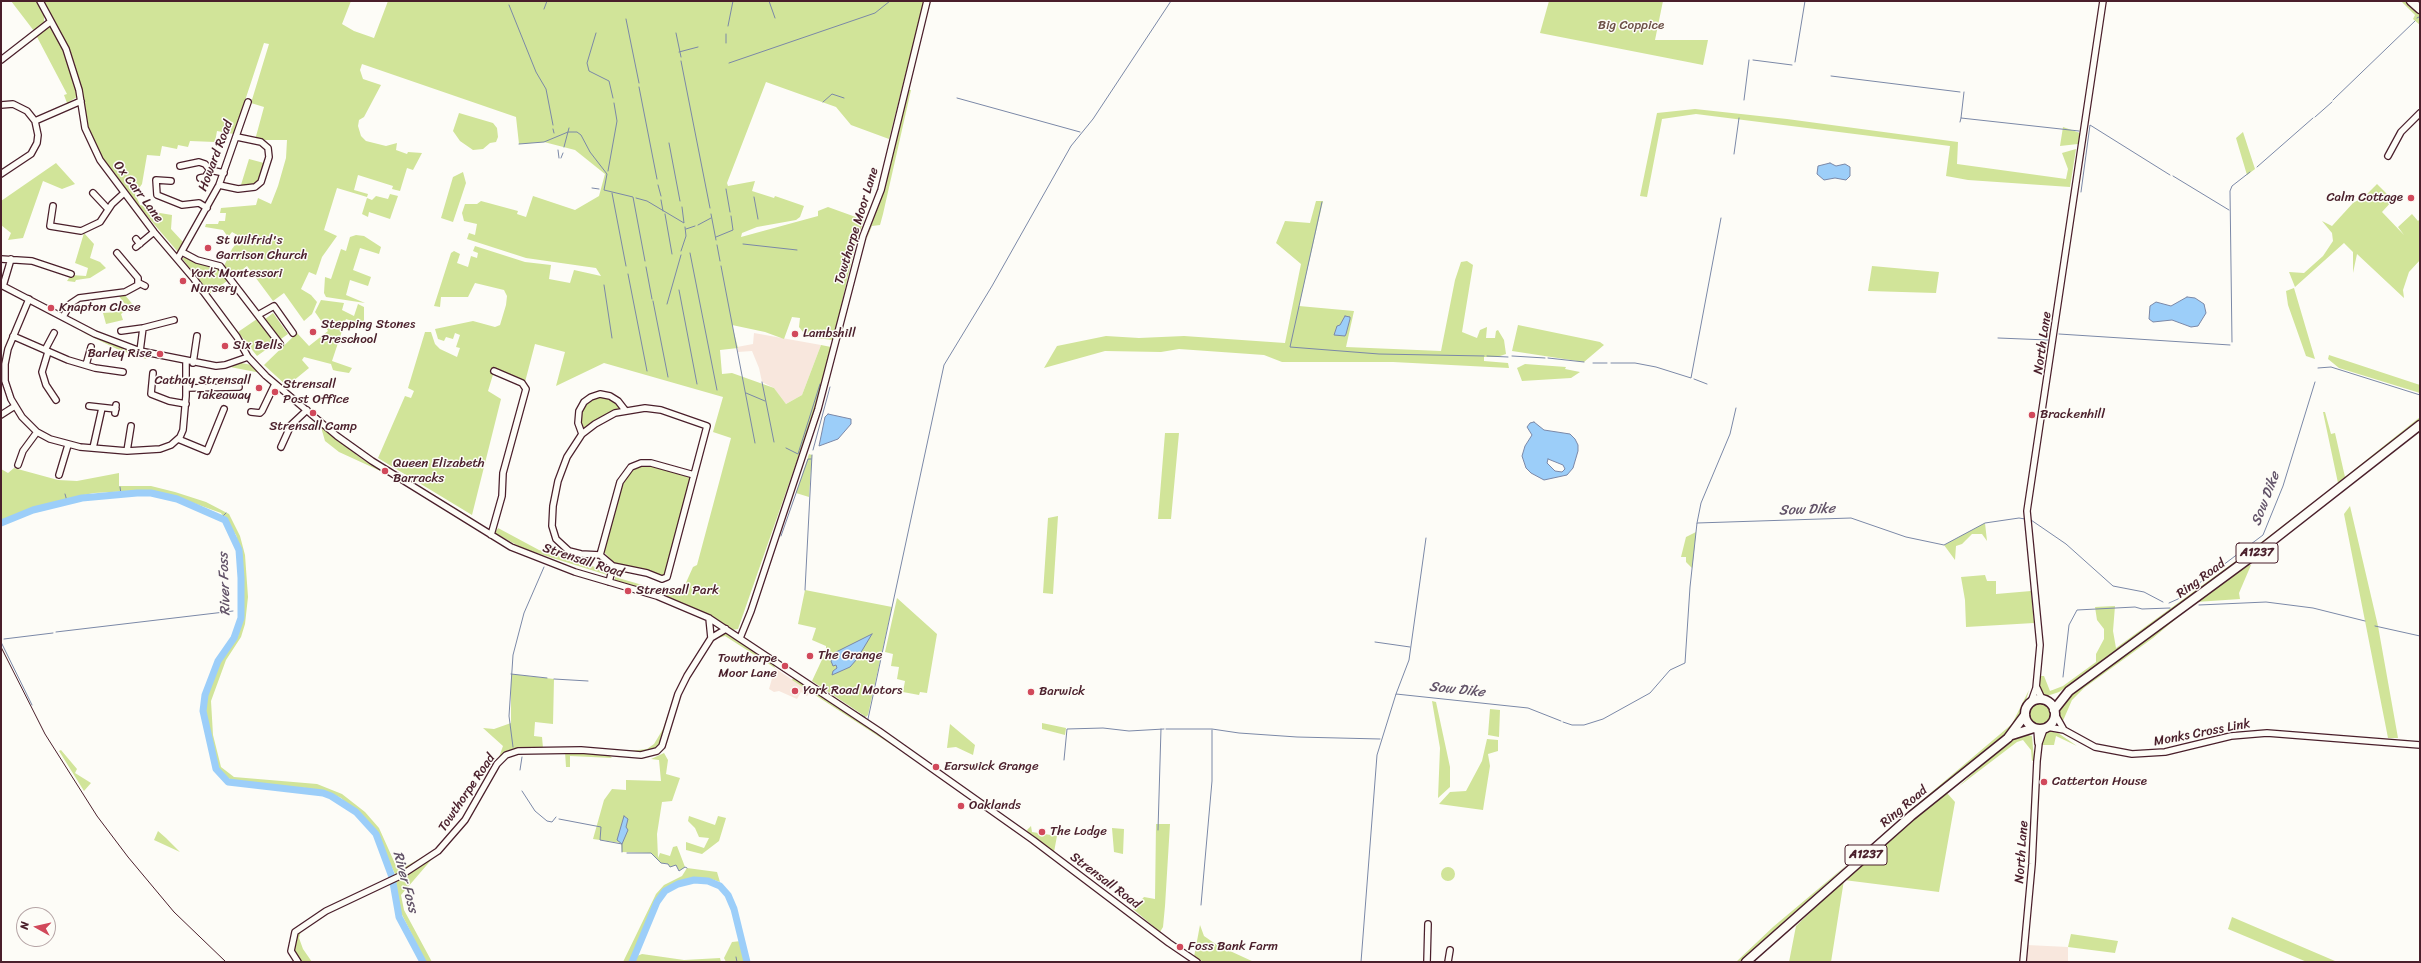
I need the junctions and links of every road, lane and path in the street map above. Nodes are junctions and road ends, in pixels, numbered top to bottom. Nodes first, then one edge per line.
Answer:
1 (40, 1) edge
2 (928, 1) edge
3 (2103, 1) edge
4 (2411, 1) edge
5 (2420, 9) edge
6 (50, 22) junction
7 (1, 60) edge
8 (81, 101) junction
9 (248, 102) dead end
10 (1, 105) edge
11 (2420, 113) edge
12 (35, 121) junction
13 (236, 137) junction
14 (2388, 156) dead end
15 (180, 166) dead end
16 (210, 170) junction
17 (224, 172) junction
18 (1, 174) edge
19 (200, 178) dead end
20 (171, 181) dead end
21 (219, 185) junction
22 (93, 193) dead end
23 (124, 193) junction
24 (53, 206) dead end
25 (207, 208) junction
26 (108, 209) junction
27 (154, 232) junction
28 (136, 239) dead end
29 (182, 252) junction
30 (118, 253) dead end
31 (178, 258) junction
32 (1, 259) edge
33 (11, 259) junction
34 (71, 274) dead end
35 (139, 283) junction
36 (2, 286) edge
37 (145, 286) dead end
38 (29, 299) junction
39 (258, 315) junction
40 (62, 317) junction
41 (174, 320) dead end
42 (142, 328) junction
43 (121, 332) dead end
44 (293, 333) dead end
45 (13, 336) junction
46 (54, 336) dead end
47 (197, 336) dead end
48 (280, 344) dead end
49 (92, 349) dead end
50 (46, 351) junction
51 (140, 351) junction
52 (248, 357) junction
53 (186, 361) junction
54 (193, 363) junction
55 (86, 366) junction
56 (119, 370) dead end
57 (494, 371) dead end
58 (155, 377) dead end
59 (3, 381) edge
60 (275, 384) junction
61 (238, 387) dead end
62 (186, 388) junction
63 (55, 396) dead end
64 (186, 404) junction
65 (15, 406) junction
66 (89, 406) dead end
67 (102, 408) junction
68 (116, 409) dead end
69 (307, 410) junction
70 (625, 410) junction
71 (221, 412) dead end
72 (251, 412) dead end
73 (1, 415) edge
74 (2420, 425) edge
75 (132, 430) dead end
76 (37, 432) junction
77 (582, 434) junction
78 (178, 439) junction
79 (284, 444) dead end
80 (68, 445) junction
81 (93, 448) junction
82 (127, 451) junction
83 (17, 462) dead end
84 (62, 473) dead end
85 (694, 475) junction
86 (491, 535) junction
87 (600, 555) junction
88 (613, 566) junction
89 (609, 582) junction
90 (709, 618) junction
91 (726, 629) junction
92 (711, 638) junction
93 (740, 638) junction
94 (2036, 688) junction
95 (2069, 690) junction
96 (2043, 700) junction
97 (2031, 702) junction
98 (2054, 712) junction
99 (2025, 715) junction
100 (2040, 728) junction
101 (2064, 730) junction
102 (2008, 738) junction
103 (2420, 745) edge
104 (1428, 924) dead end
105 (1450, 950) dead end
106 (298, 962) edge
107 (1197, 962) edge
108 (1427, 962) edge
109 (1448, 962) edge
110 (1746, 962) edge
111 (2023, 962) edge

1 - 6 street, Ox Carr Lane
2 - 93 street, Towthorpe Moor Lane
3 - 94 street, North Lane
4 - 5 highway
6 - 7 street
6 - 8 street, Ox Carr Lane
8 - 12 street
8 - 23 street, Ox Carr Lane
9 - 13 street, Howard Road
10 - 12 street
11 - 14 street
12 - 18 street
13 - 17 street, Howard Road
13 - 21 street
15 - 16 street
16 - 17 street
16 - 19 street
17 - 21 street, Howard Road
20 - 25 street
21 - 25 street, Howard Road
22 - 26 street
23 - 26 street
23 - 27 street, Ox Carr Lane
24 - 26 street
25 - 29 street, Howard Road
27 - 28 street
27 - 31 street, Ox Carr Lane
29 - 31 street, Howard Road
29 - 39 street
30 - 35 street
31 - 52 street, Ox Carr Lane
32 - 33 street
33 - 34 street
33 - 36 street
35 - 37 street
35 - 40 street
36 - 38 street
38 - 40 street
38 - 45 street
39 - 44 street
39 - 48 street
40 - 51 street
41 - 42 street
42 - 43 street
42 - 51 street
45 - 50 street
45 - 59 street
46 - 50 street
47 - 54 street
49 - 55 street
50 - 55 street
50 - 63 street
51 - 53 street
52 - 54 street
52 - 60 street, Strensall Road
53 - 54 street
53 - 62 street
55 - 56 street
57 - 86 street
58 - 64 street
59 - 65 street
60 - 69 street, Strensall Road
60 - 72 street
61 - 62 street
62 - 64 street
64 - 78 street
65 - 73 street
65 - 76 street
66 - 67 street
67 - 68 street
67 - 81 street
69 - 79 street
69 - 86 street, Strensall Road
70 - 77 street
70 - 77 street
70 - 85 street
71 - 78 street
74 - 95 highway, Ring Road / A1237
75 - 82 street
76 - 80 street
76 - 83 street
77 - 87 street
78 - 82 street
80 - 81 street
80 - 84 street
81 - 82 street
85 - 87 street
85 - 88 street
86 - 89 street, Strensall Road
87 - 88 street
88 - 89 street
89 - 90 street, Strensall Road
90 - 91 street, Strensall Road
90 - 92 street
91 - 92 street, Towthorpe Road
91 - 93 street, Strensall Road
92 - 106 street, Towthorpe Road
93 - 107 street, Strensall Road
94 - 96 street
94 - 97 street, North Lane
95 - 96 highway, Ring Road / A1237
95 - 98 highway, Ring Road / A1237
96 - 97 highway
96 - 98 highway
97 - 99 highway
98 - 100 highway
98 - 101 street
99 - 100 highway
99 - 102 highway, Ring Road / A1237
100 - 101 street, Monks Cross Link
100 - 102 highway, Ring Road / A1237
100 - 111 street, North Lane
101 - 103 street, Monks Cross Link
102 - 110 highway, Ring Road / A1237
104 - 108 street
105 - 109 street

